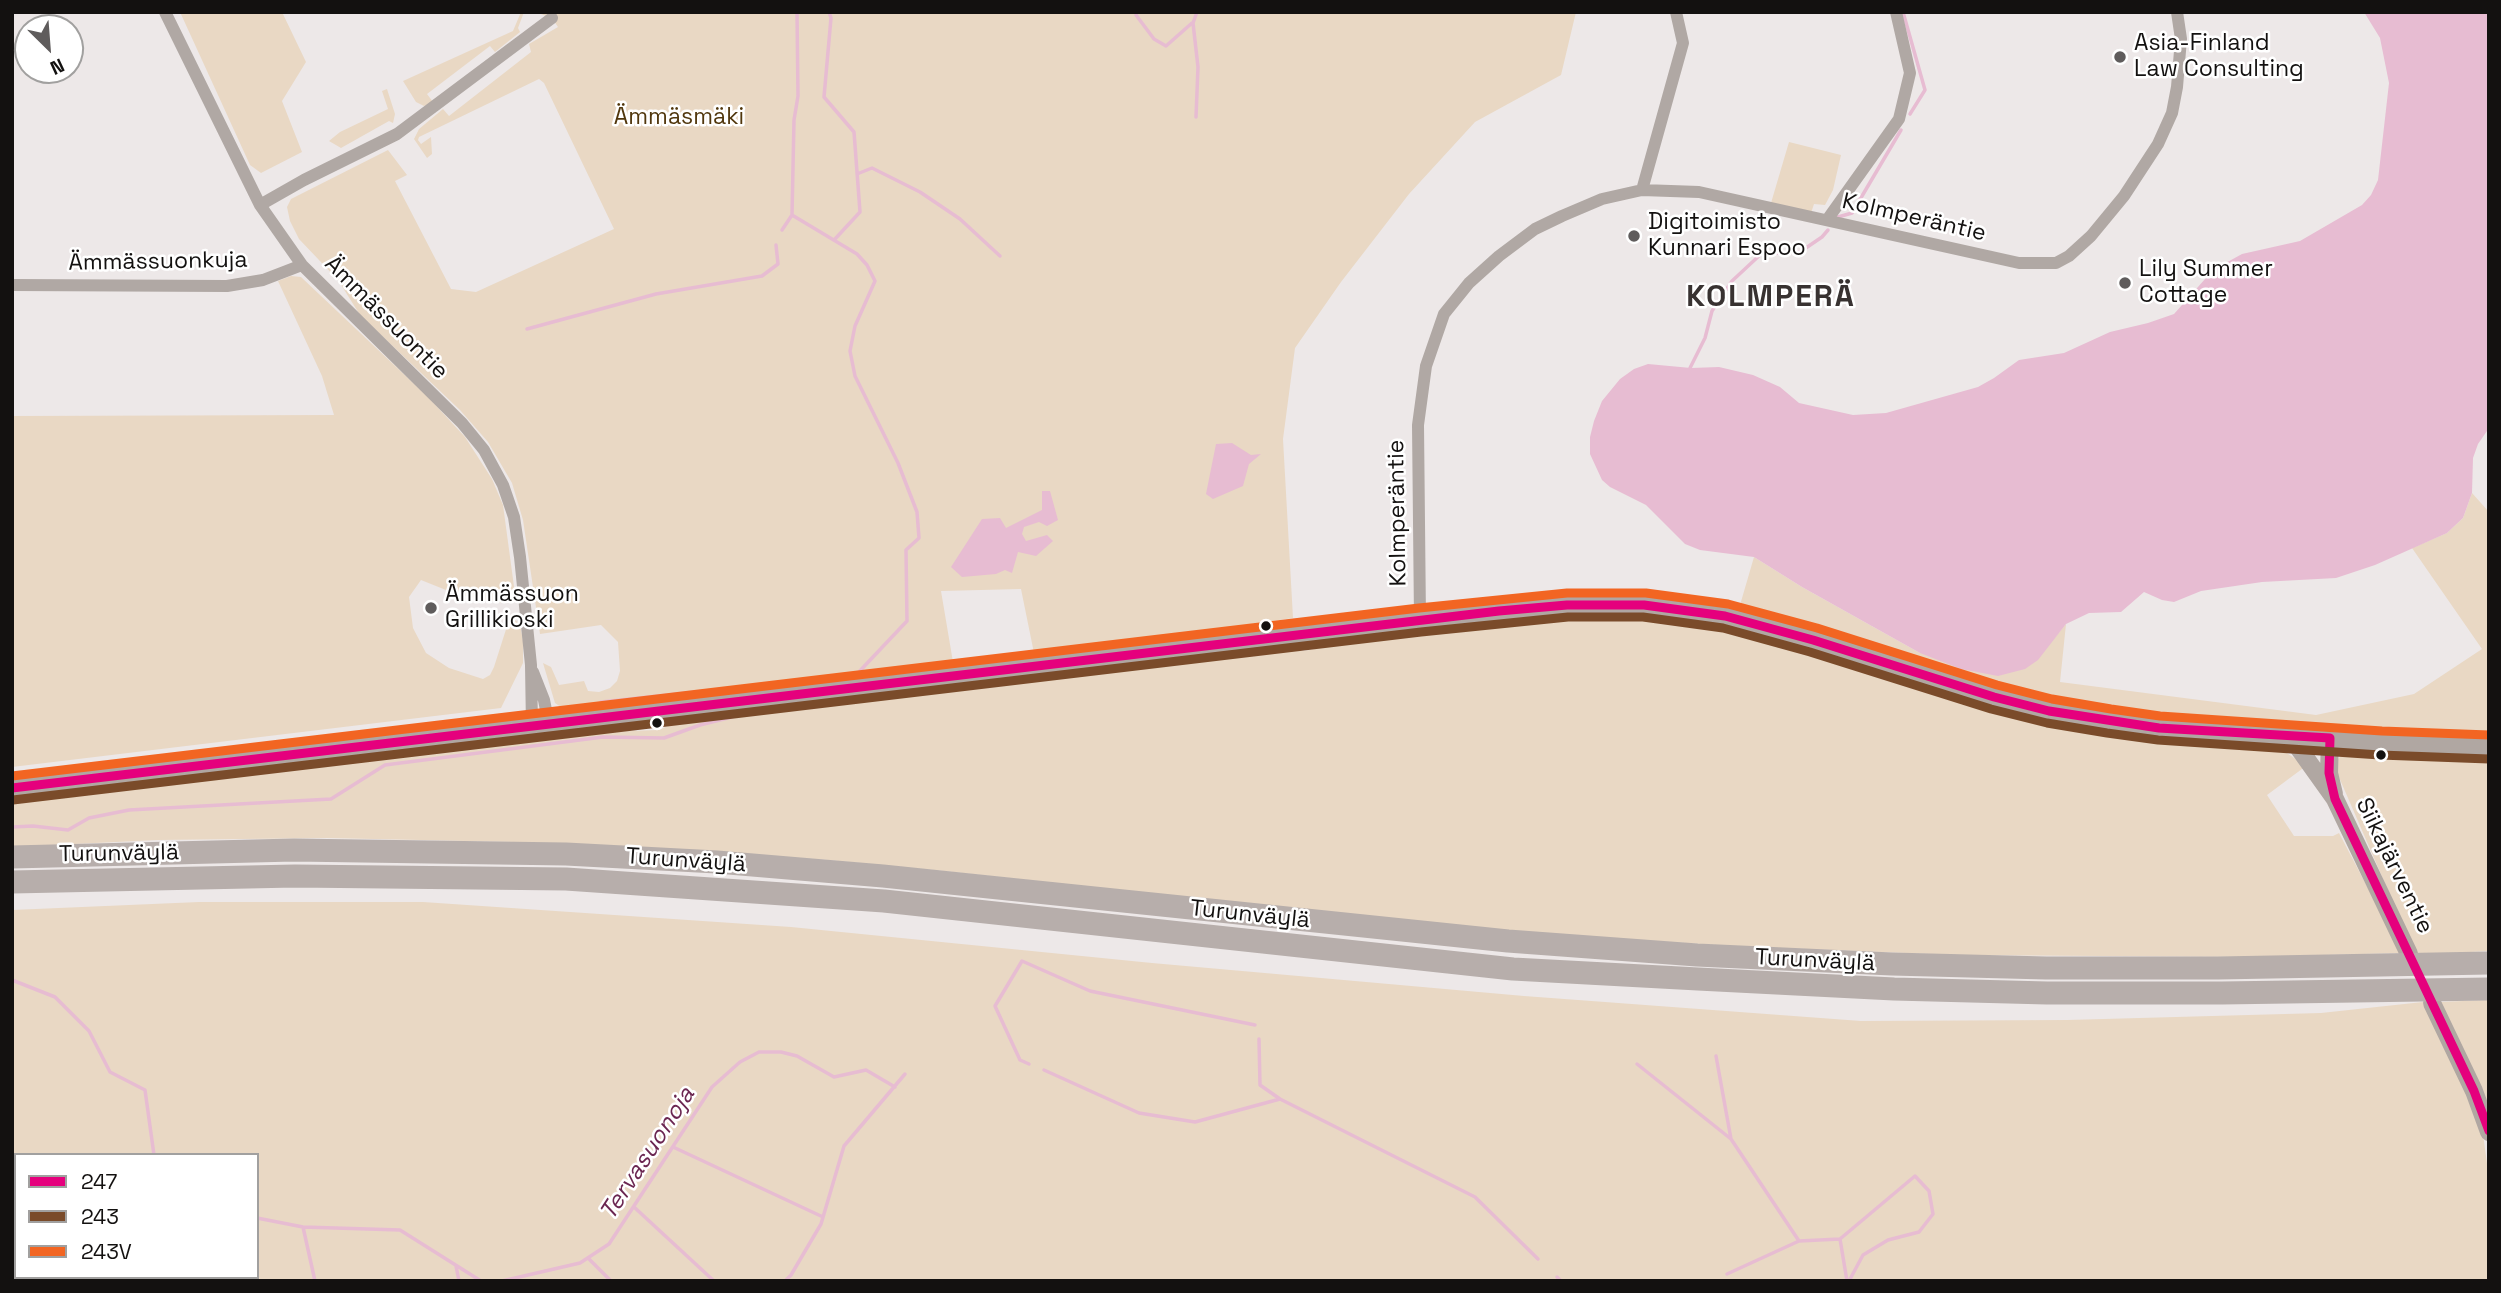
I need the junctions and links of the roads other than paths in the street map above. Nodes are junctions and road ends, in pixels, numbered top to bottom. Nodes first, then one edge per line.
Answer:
1 (166, 12) edge
2 (1676, 12) edge
3 (1896, 12) edge
4 (2177, 12) edge
5 (552, 18) dead end
6 (1642, 190) junction
7 (260, 205) junction
8 (1827, 220) junction
9 (302, 265) junction
10 (12, 285) edge
11 (1420, 620) junction
12 (540, 726) junction
13 (2290, 736) junction
14 (2330, 738) junction
15 (2489, 747) edge
16 (12, 788) edge
17 (2335, 799) junction
18 (12, 857) edge
19 (12, 882) edge
20 (2409, 954) dead end
21 (2489, 963) edge
22 (2489, 989) edge
23 (2432, 1003) dead end
24 (2489, 1132) edge

1 - 7 street, Ämmässuontie
2 - 6 street
3 - 8 street
4 - 8 street, Kolmperäntie
5 - 7 street
6 - 8 street, Kolmperäntie
6 - 11 street, Kolmperäntie
7 - 9 street, Ämmässuontie
9 - 10 street, Ämmässuonkuja
9 - 12 street, Ämmässuontie
11 - 12 main road
11 - 13 main road
12 - 16 main road
13 - 14 main road
13 - 17 main road
14 - 15 main road
14 - 17 main road
17 - 20 main road, Siikajärventie
18 - 21 highway, Turunväylä
19 - 22 highway, Turunväylä
23 - 24 main road

